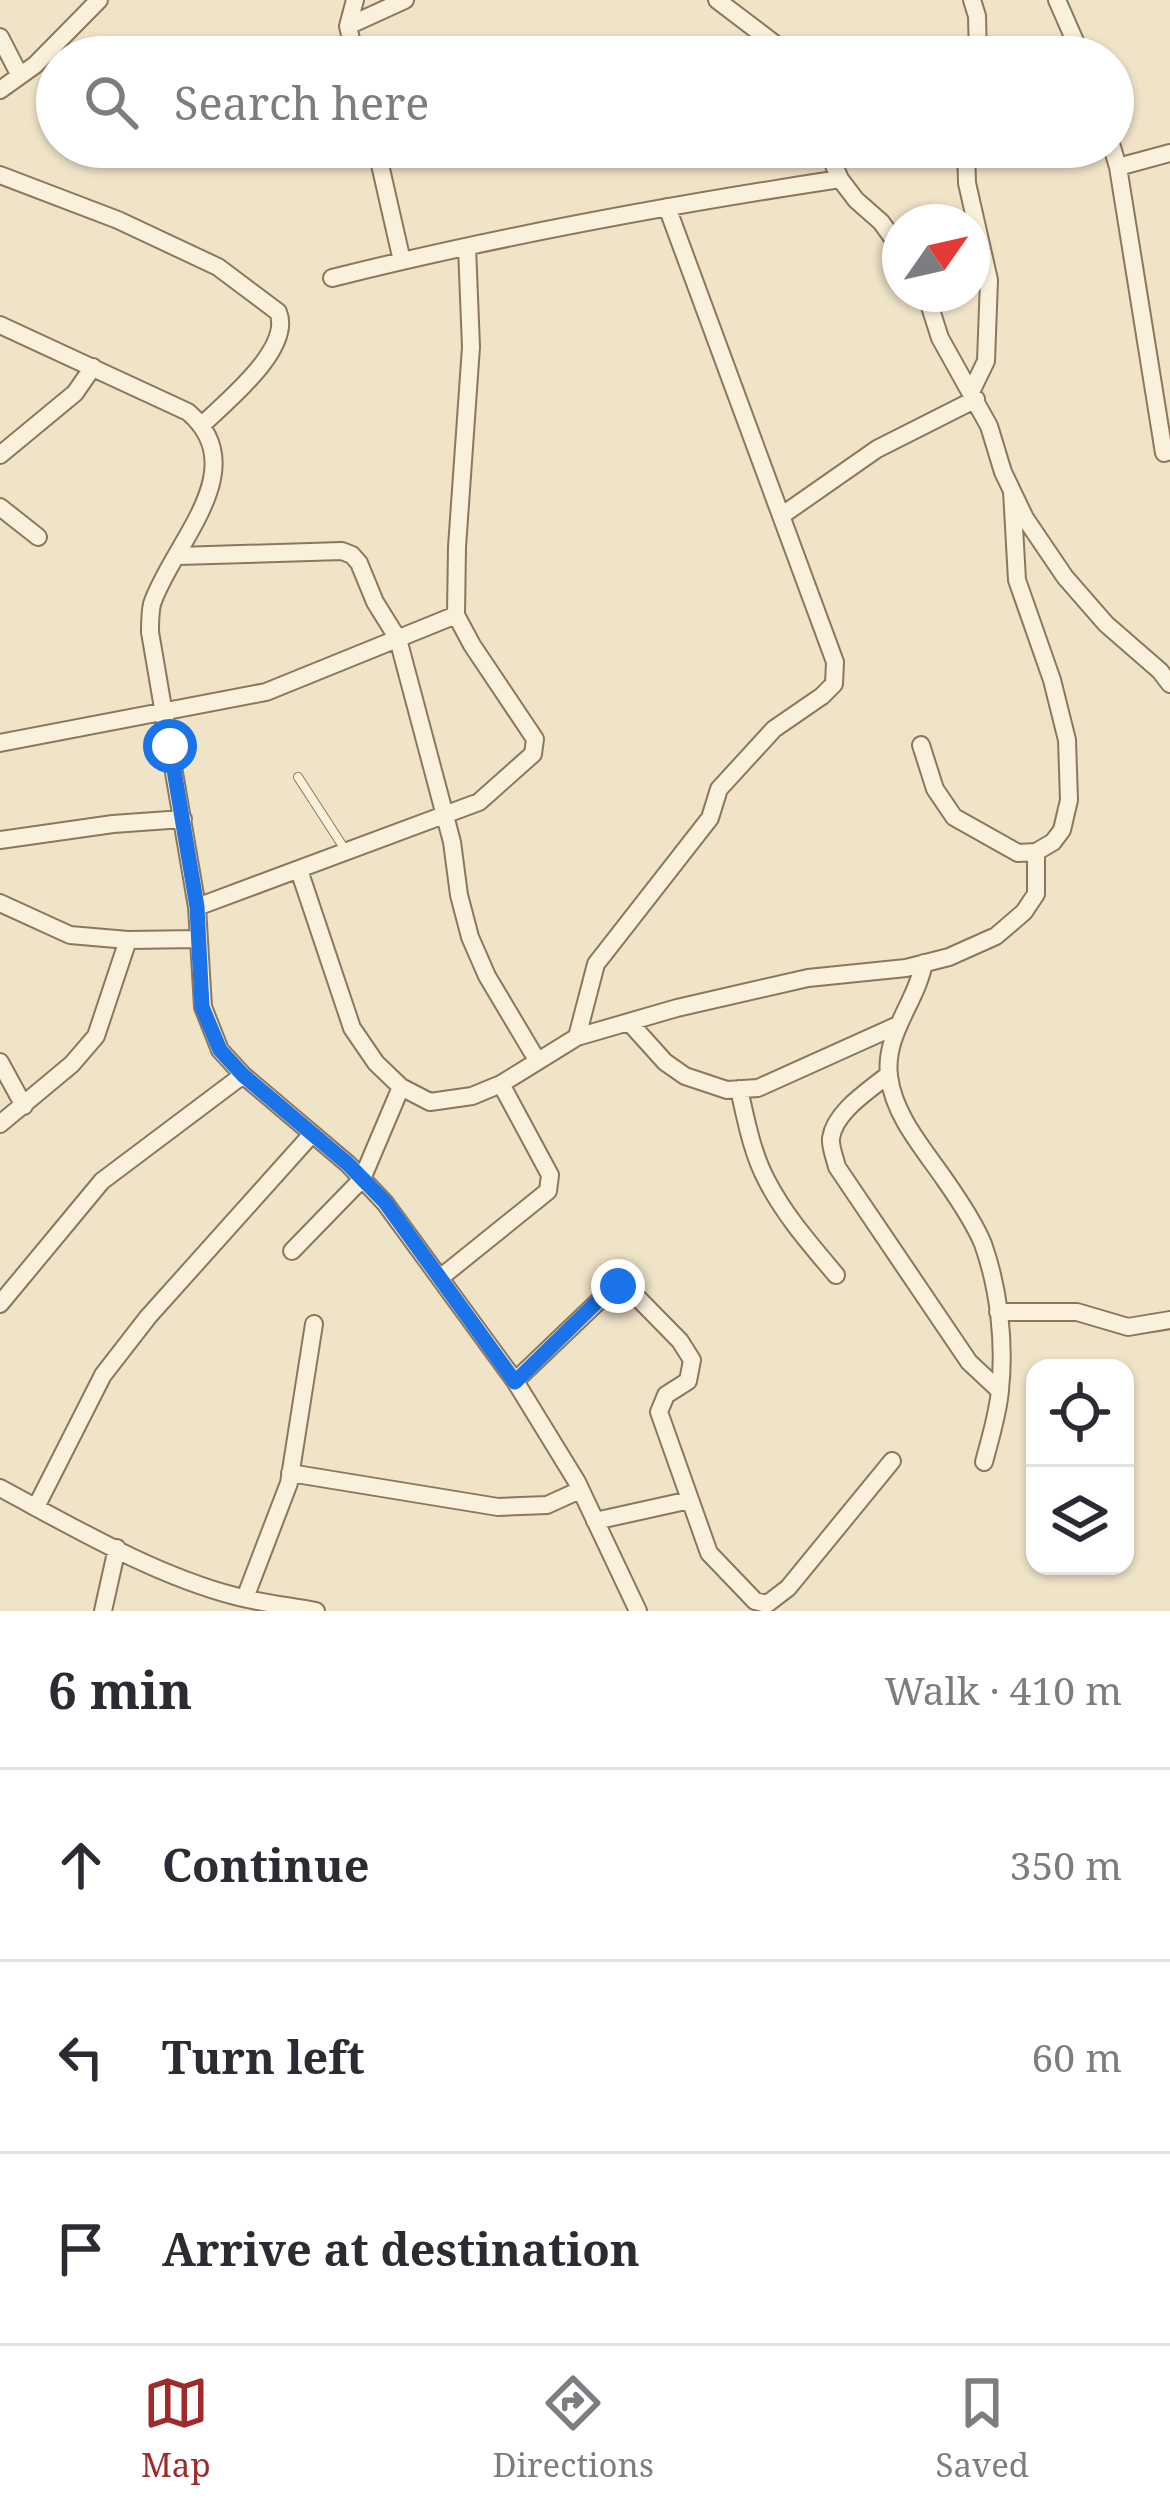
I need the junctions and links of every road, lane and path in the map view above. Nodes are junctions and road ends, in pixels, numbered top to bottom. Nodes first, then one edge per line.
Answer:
1 (99, 0) edge
2 (356, 0) edge
3 (405, 0) edge
4 (717, 0) edge
5 (972, 0) edge
6 (1057, 0) edge
7 (348, 26) junction
8 (63, 36) edge
9 (351, 36) edge
10 (764, 36) edge
11 (977, 36) edge
12 (1073, 36) edge
13 (0, 37) edge
14 (36, 63) edge
15 (20, 76) junction
16 (0, 90) edge
17 (1170, 153) edge
18 (1134, 163) edge
19 (381, 168) edge
20 (835, 168) edge
21 (967, 168) edge
22 (1118, 168) edge
23 (0, 176) edge
24 (840, 179) junction
25 (667, 207) junction
26 (882, 223) edge
27 (467, 247) junction
28 (402, 260) junction
29 (332, 278) dead end
30 (932, 312) edge
31 (0, 325) edge
32 (93, 368) junction
33 (973, 395) junction
34 (203, 424) junction
35 (1170, 451) edge
36 (0, 454) edge
37 (1012, 491) junction
38 (0, 507) edge
39 (781, 516) junction
40 (38, 537) dead end
41 (178, 556) junction
42 (456, 615) junction
43 (398, 639) junction
44 (1170, 684) edge
45 (163, 713) junction
46 (0, 743) edge
47 (921, 745) dead end
48 (298, 777) dead end
49 (446, 816) junction
50 (183, 819) junction
51 (0, 840) edge
52 (1036, 852) junction
53 (346, 853) junction
54 (299, 870) junction
55 (0, 903) edge
56 (197, 907) junction
57 (199, 939) junction
58 (128, 940) junction
59 (924, 963) junction
60 (629, 1022) junction
61 (899, 1025) junction
62 (577, 1037) junction
63 (537, 1060) junction
64 (0, 1062) edge
65 (889, 1074) junction
66 (243, 1075) junction
67 (501, 1084) junction
68 (400, 1087) junction
69 (739, 1089) junction
70 (24, 1106) junction
71 (0, 1124) edge
72 (312, 1134) junction
73 (362, 1178) junction
74 (292, 1251) dead end
75 (836, 1274) dead end
76 (440, 1279) junction
77 (0, 1304) edge
78 (998, 1312) junction
79 (1170, 1320) edge
80 (314, 1324) dead end
81 (515, 1382) junction
82 (1000, 1391) junction
83 (892, 1461) dead end
84 (984, 1462) dead end
85 (290, 1473) junction
86 (0, 1488) edge
87 (580, 1490) junction
88 (690, 1500) junction
89 (36, 1507) junction
90 (595, 1521) junction
91 (117, 1548) junction
92 (245, 1598) junction
93 (307, 1610) edge
94 (103, 1611) edge
95 (638, 1611) edge

1 - 8 street
2 - 7 street
3 - 7 street
4 - 10 street
5 - 11 street
6 - 12 street
7 - 9 street
13 - 15 street
14 - 15 street
15 - 16 street
17 - 18 street
19 - 28 street
20 - 24 street
21 - 33 street
22 - 35 street
23 - 34 street
24 - 25 street
24 - 26 street
25 - 27 street
25 - 39 street
27 - 28 street
27 - 42 street
28 - 29 street
30 - 33 street
31 - 32 street
32 - 34 street
32 - 36 street
33 - 37 street
33 - 39 street
34 - 41 street
37 - 44 street
37 - 52 street
38 - 40 street
39 - 62 street
41 - 43 street
41 - 45 street
42 - 43 street
42 - 49 street
43 - 45 street
43 - 49 street
45 - 46 street
45 - 50 street
47 - 52 street
48 - 53 lane
49 - 53 street
49 - 63 street
50 - 51 street
50 - 56 street
52 - 59 street
53 - 54 street
54 - 56 street
54 - 68 street
55 - 58 street
56 - 57 street
57 - 58 street
57 - 66 street
58 - 70 street
59 - 60 street
59 - 61 street
60 - 62 street
60 - 69 street
61 - 65 street
61 - 69 street
62 - 63 street
63 - 67 street
64 - 70 street
65 - 78 street
65 - 82 street
66 - 72 street
66 - 77 street
67 - 68 street
67 - 76 street
68 - 73 street
69 - 75 street
70 - 71 street
72 - 73 street
72 - 89 street
73 - 74 street
73 - 76 street
76 - 81 street
78 - 79 street
78 - 82 street
80 - 85 street
81 - 87 street
81 - 88 street
82 - 84 street
83 - 88 street
85 - 87 street
85 - 92 street
86 - 89 street
87 - 90 street
88 - 90 street
89 - 91 street
90 - 95 street
91 - 92 street
91 - 94 street
92 - 93 street

